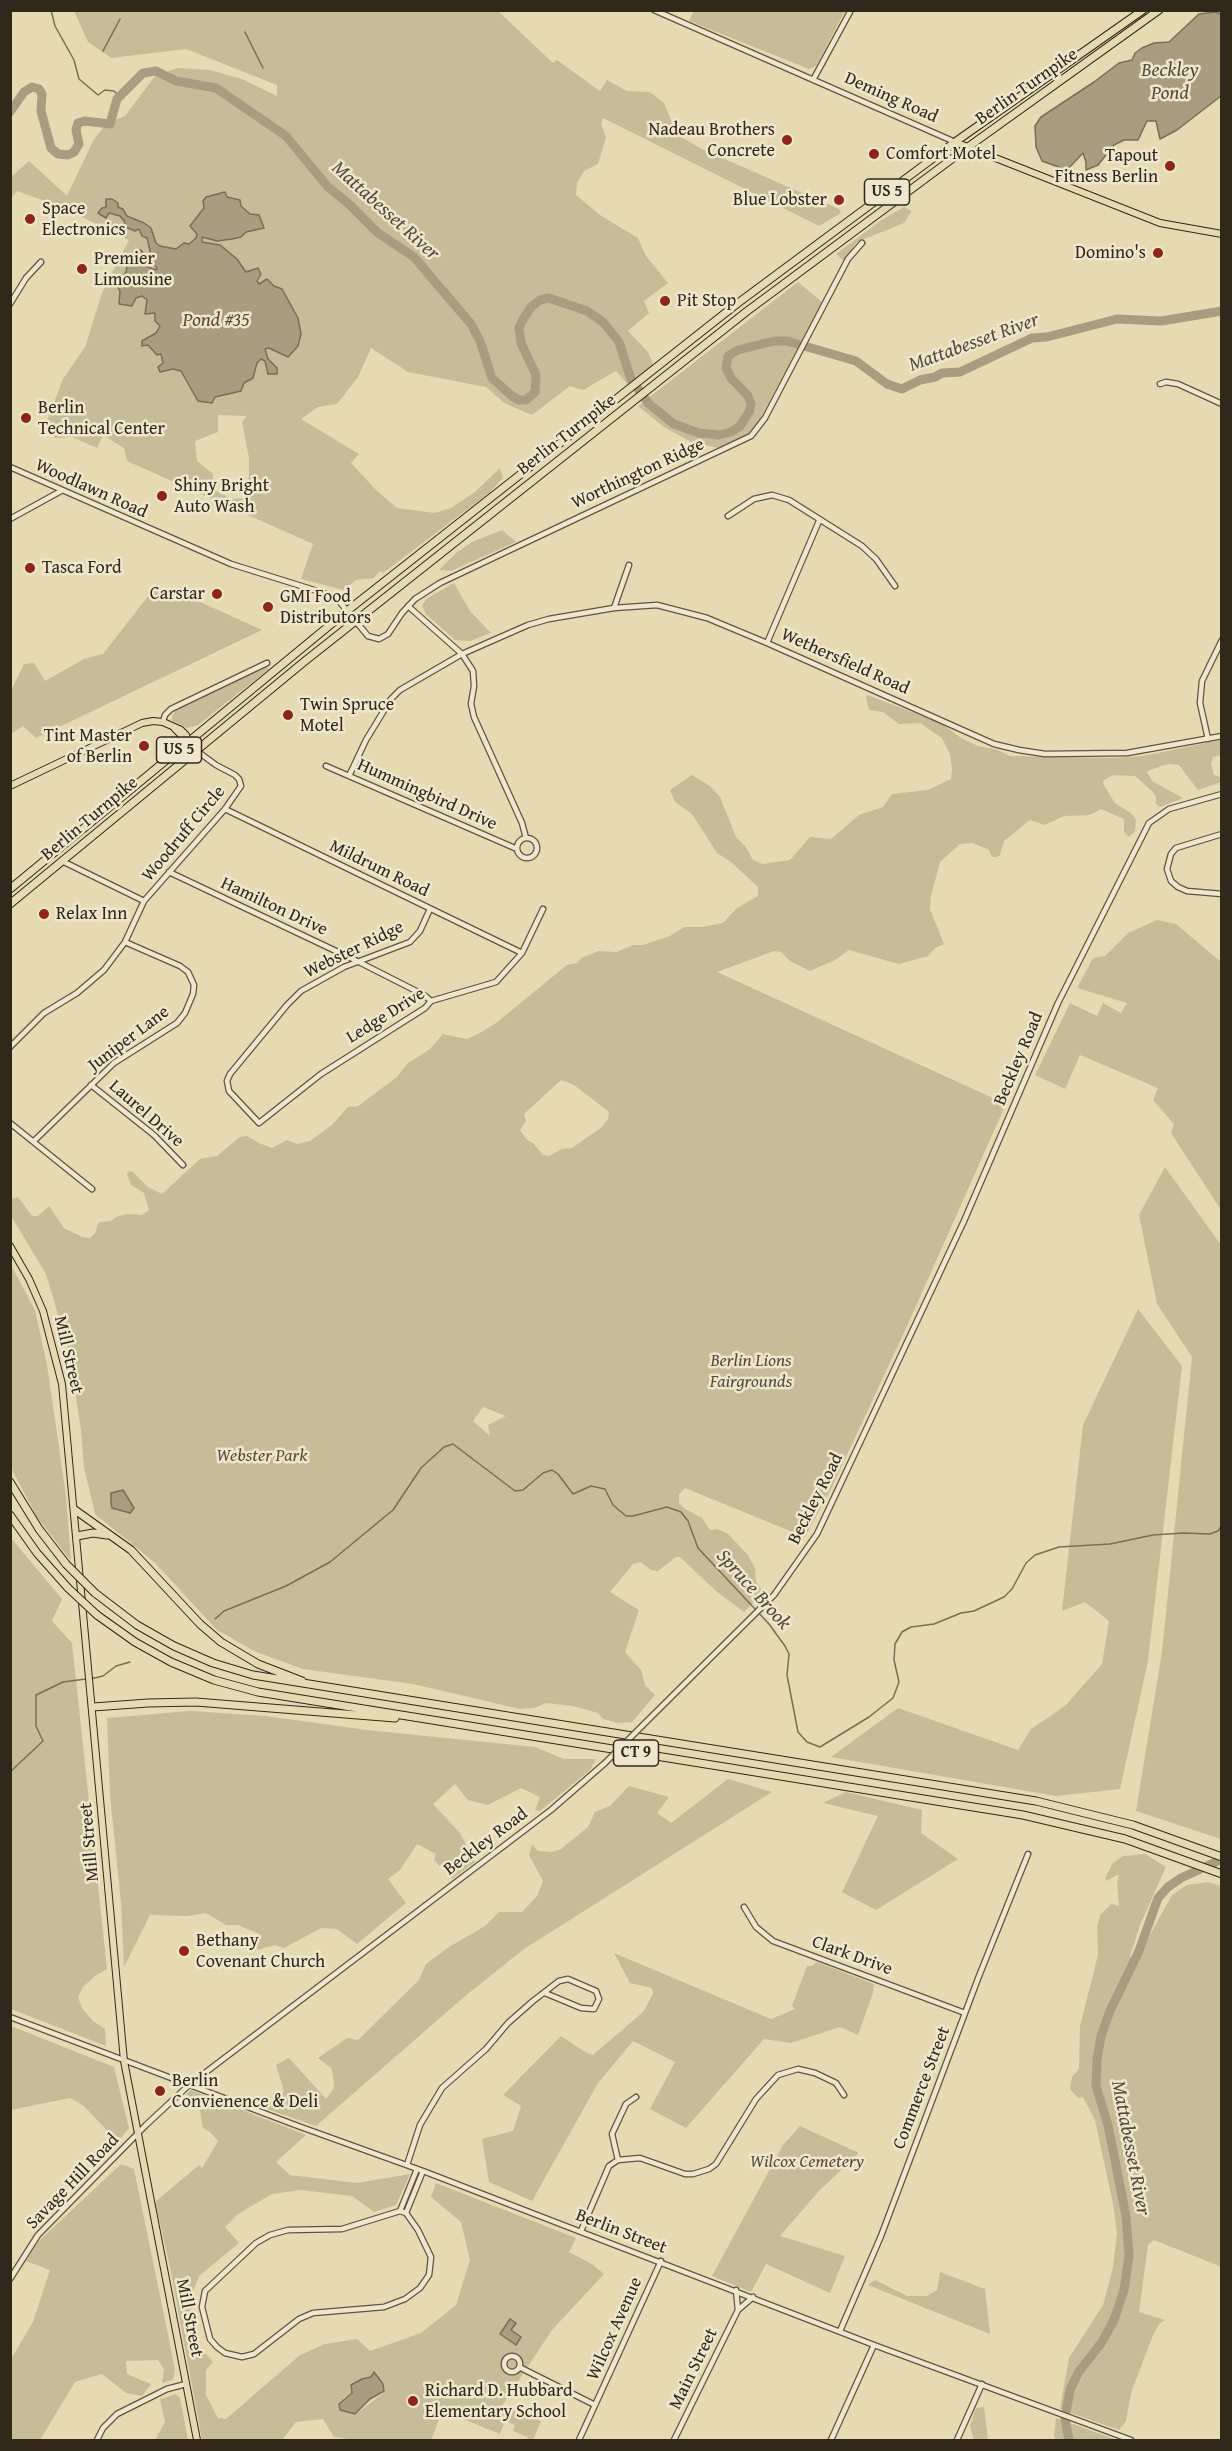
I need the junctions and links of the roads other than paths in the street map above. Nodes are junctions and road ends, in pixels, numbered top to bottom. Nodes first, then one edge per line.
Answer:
1 (654, 10) edge
2 (851, 10) edge
3 (1143, 10) edge
4 (1159, 10) edge
5 (813, 80) junction
6 (955, 142) junction
7 (968, 147) junction
8 (1221, 234) edge
9 (862, 243) dead end
10 (41, 262) dead end
11 (10, 304) edge
12 (1160, 384) dead end
13 (1221, 404) edge
14 (10, 467) edge
15 (61, 491) junction
16 (728, 516) dead end
17 (10, 519) edge
18 (819, 521) junction
19 (629, 565) dead end
20 (895, 586) dead end
21 (408, 606) junction
22 (614, 608) junction
23 (347, 611) junction
24 (355, 621) junction
25 (1221, 640) edge
26 (768, 642) junction
27 (462, 654) junction
28 (267, 663) dead end
29 (163, 723) junction
30 (1221, 736) edge
31 (1208, 739) junction
32 (188, 742) junction
33 (197, 751) junction
34 (326, 766) dead end
35 (349, 776) junction
36 (10, 786) edge
37 (1221, 794) edge
38 (225, 809) junction
39 (1221, 834) edge
40 (526, 838) junction
41 (517, 849) junction
42 (63, 861) junction
43 (169, 872) junction
44 (10, 889) edge
45 (1221, 894) edge
46 (144, 901) junction
47 (10, 904) edge
48 (430, 909) junction
49 (543, 909) dead end
50 (125, 942) junction
51 (522, 953) junction
52 (357, 961) junction
53 (431, 1001) junction
54 (10, 1047) edge
55 (91, 1085) junction
56 (10, 1123) edge
57 (259, 1123) joint
58 (34, 1141) junction
59 (183, 1165) dead end
60 (92, 1189) dead end
61 (10, 1246) edge
62 (10, 1482) edge
63 (75, 1510) junction
64 (10, 1515) edge
65 (77, 1536) junction
66 (113, 1536) junction
67 (316, 1686) junction
68 (93, 1707) junction
69 (404, 1716) junction
70 (1028, 1854) dead end
71 (1221, 1857) edge
72 (1220, 1873) edge
73 (744, 1907) dead end
74 (545, 1993) junction
75 (965, 2013) junction
76 (10, 2017) edge
77 (124, 2061) junction
78 (189, 2085) junction
79 (844, 2095) dead end
80 (636, 2097) dead end
81 (137, 2134) junction
82 (618, 2160) junction
83 (407, 2165) junction
84 (420, 2170) junction
85 (400, 2211) junction
86 (406, 2213) junction
87 (581, 2232) junction
88 (661, 2261) junction
89 (10, 2279) edge
90 (736, 2290) junction
91 (753, 2297) junction
92 (738, 2310) junction
93 (840, 2331) junction
94 (874, 2344) junction
95 (519, 2367) dead end
96 (186, 2384) junction
97 (982, 2384) junction
98 (596, 2405) junction
99 (97, 2440) edge
100 (197, 2440) edge
101 (579, 2440) edge
102 (674, 2440) edge
103 (831, 2440) edge
104 (957, 2440) edge
105 (1131, 2440) edge

1 - 5 street, Deming Road
2 - 5 street
3 - 6 highway, Berlin Turnpike / US 5
4 - 7 highway, Berlin Turnpike / US 5
5 - 6 street, Deming Road
6 - 7 main road, Deming Road
6 - 23 highway, Berlin Turnpike / US 5
7 - 8 main road, Deming Road
7 - 24 highway, Berlin Turnpike / US 5
9 - 21 street, Worthington Ridge
10 - 11 street
12 - 13 street
14 - 15 street, Woodlawn Road
15 - 17 street
15 - 23 street, Woodlawn Road
16 - 18 street
18 - 20 street
18 - 26 street
19 - 22 street
21 - 24 street, Worthington Ridge
21 - 27 street, Hummingbird Drive
22 - 26 street, Wethersfield Road
22 - 27 street, Wethersfield Road
23 - 24 street, Woodlawn Road
23 - 32 highway, Berlin Turnpike / US 5
24 - 33 highway, Berlin Turnpike / US 5
25 - 31 street
26 - 31 street, Wethersfield Road
27 - 35 street, Wethersfield Road
27 - 40 street, Hummingbird Drive
28 - 29 street
29 - 32 main road
29 - 36 main road
30 - 31 street, Wethersfield Road
32 - 33 main road
32 - 44 highway, Berlin Turnpike / US 5
33 - 38 street, Woodruff Circle
33 - 42 highway, Berlin Turnpike / US 5
34 - 35 street, Hummingbird Drive
35 - 41 street, Hummingbird Drive
37 - 78 street, Beckley Road, bridge
38 - 43 street, Woodruff Circle
38 - 48 street, Mildrum Road
39 - 45 street
40 - 41 street
40 - 41 street, Hummingbird Drive
42 - 46 street, Woodruff Circle
42 - 47 highway, Berlin Turnpike / US 5
43 - 46 street, Woodruff Circle
43 - 52 street, Hamilton Drive
46 - 50 street
48 - 51 street, Mildrum Road
48 - 52 street, Webster Ridge
49 - 51 street, Ledge Drive
50 - 54 street
50 - 55 street, Juniper Lane
51 - 53 street, Ledge Drive
52 - 53 street, Hamilton Drive
52 - 57 street, Webster Ridge
53 - 57 street, Ledge Drive
55 - 58 street, Juniper Lane
55 - 59 street, Laurel Drive
56 - 58 street
58 - 60 street
61 - 63 main road, Mill Street
62 - 67 highway, CT 9, bridge
63 - 65 main road, Mill Street
63 - 66 highway
64 - 69 highway, CT 9, bridge
65 - 66 highway
65 - 68 main road, Mill Street
66 - 67 highway
67 - 71 highway, CT 9
68 - 69 highway
68 - 77 main road, Mill Street
69 - 72 highway, CT 9
70 - 75 street, Commerce Street
73 - 75 street, Clark Drive
74 - 74 street
74 - 83 street
75 - 93 street, Commerce Street
76 - 77 street, Berlin Street
77 - 78 street, Berlin Street
77 - 81 main road, Mill Street
78 - 81 street, Beckley Road
78 - 83 street, Berlin Street
79 - 82 street
80 - 82 street
81 - 89 street, Savage Hill Road
81 - 96 main road, Mill Street
82 - 87 street
83 - 84 street, Berlin Street
84 - 85 street
84 - 86 street
84 - 87 street, Berlin Street
85 - 86 street
85 - 86 street
87 - 88 street, Berlin Street
88 - 90 street, Berlin Street
88 - 98 street, Wilcox Avenue
90 - 91 street, Berlin Street
90 - 92 street
91 - 92 street, Main Street
91 - 93 street, Berlin Street
92 - 102 street, Main Street
93 - 94 street, Berlin Street
94 - 97 street, Berlin Street
94 - 103 street
95 - 98 street
96 - 99 street
96 - 100 main road, Mill Street
97 - 104 street
97 - 105 street, Berlin Street
98 - 101 street, Wilcox Avenue

